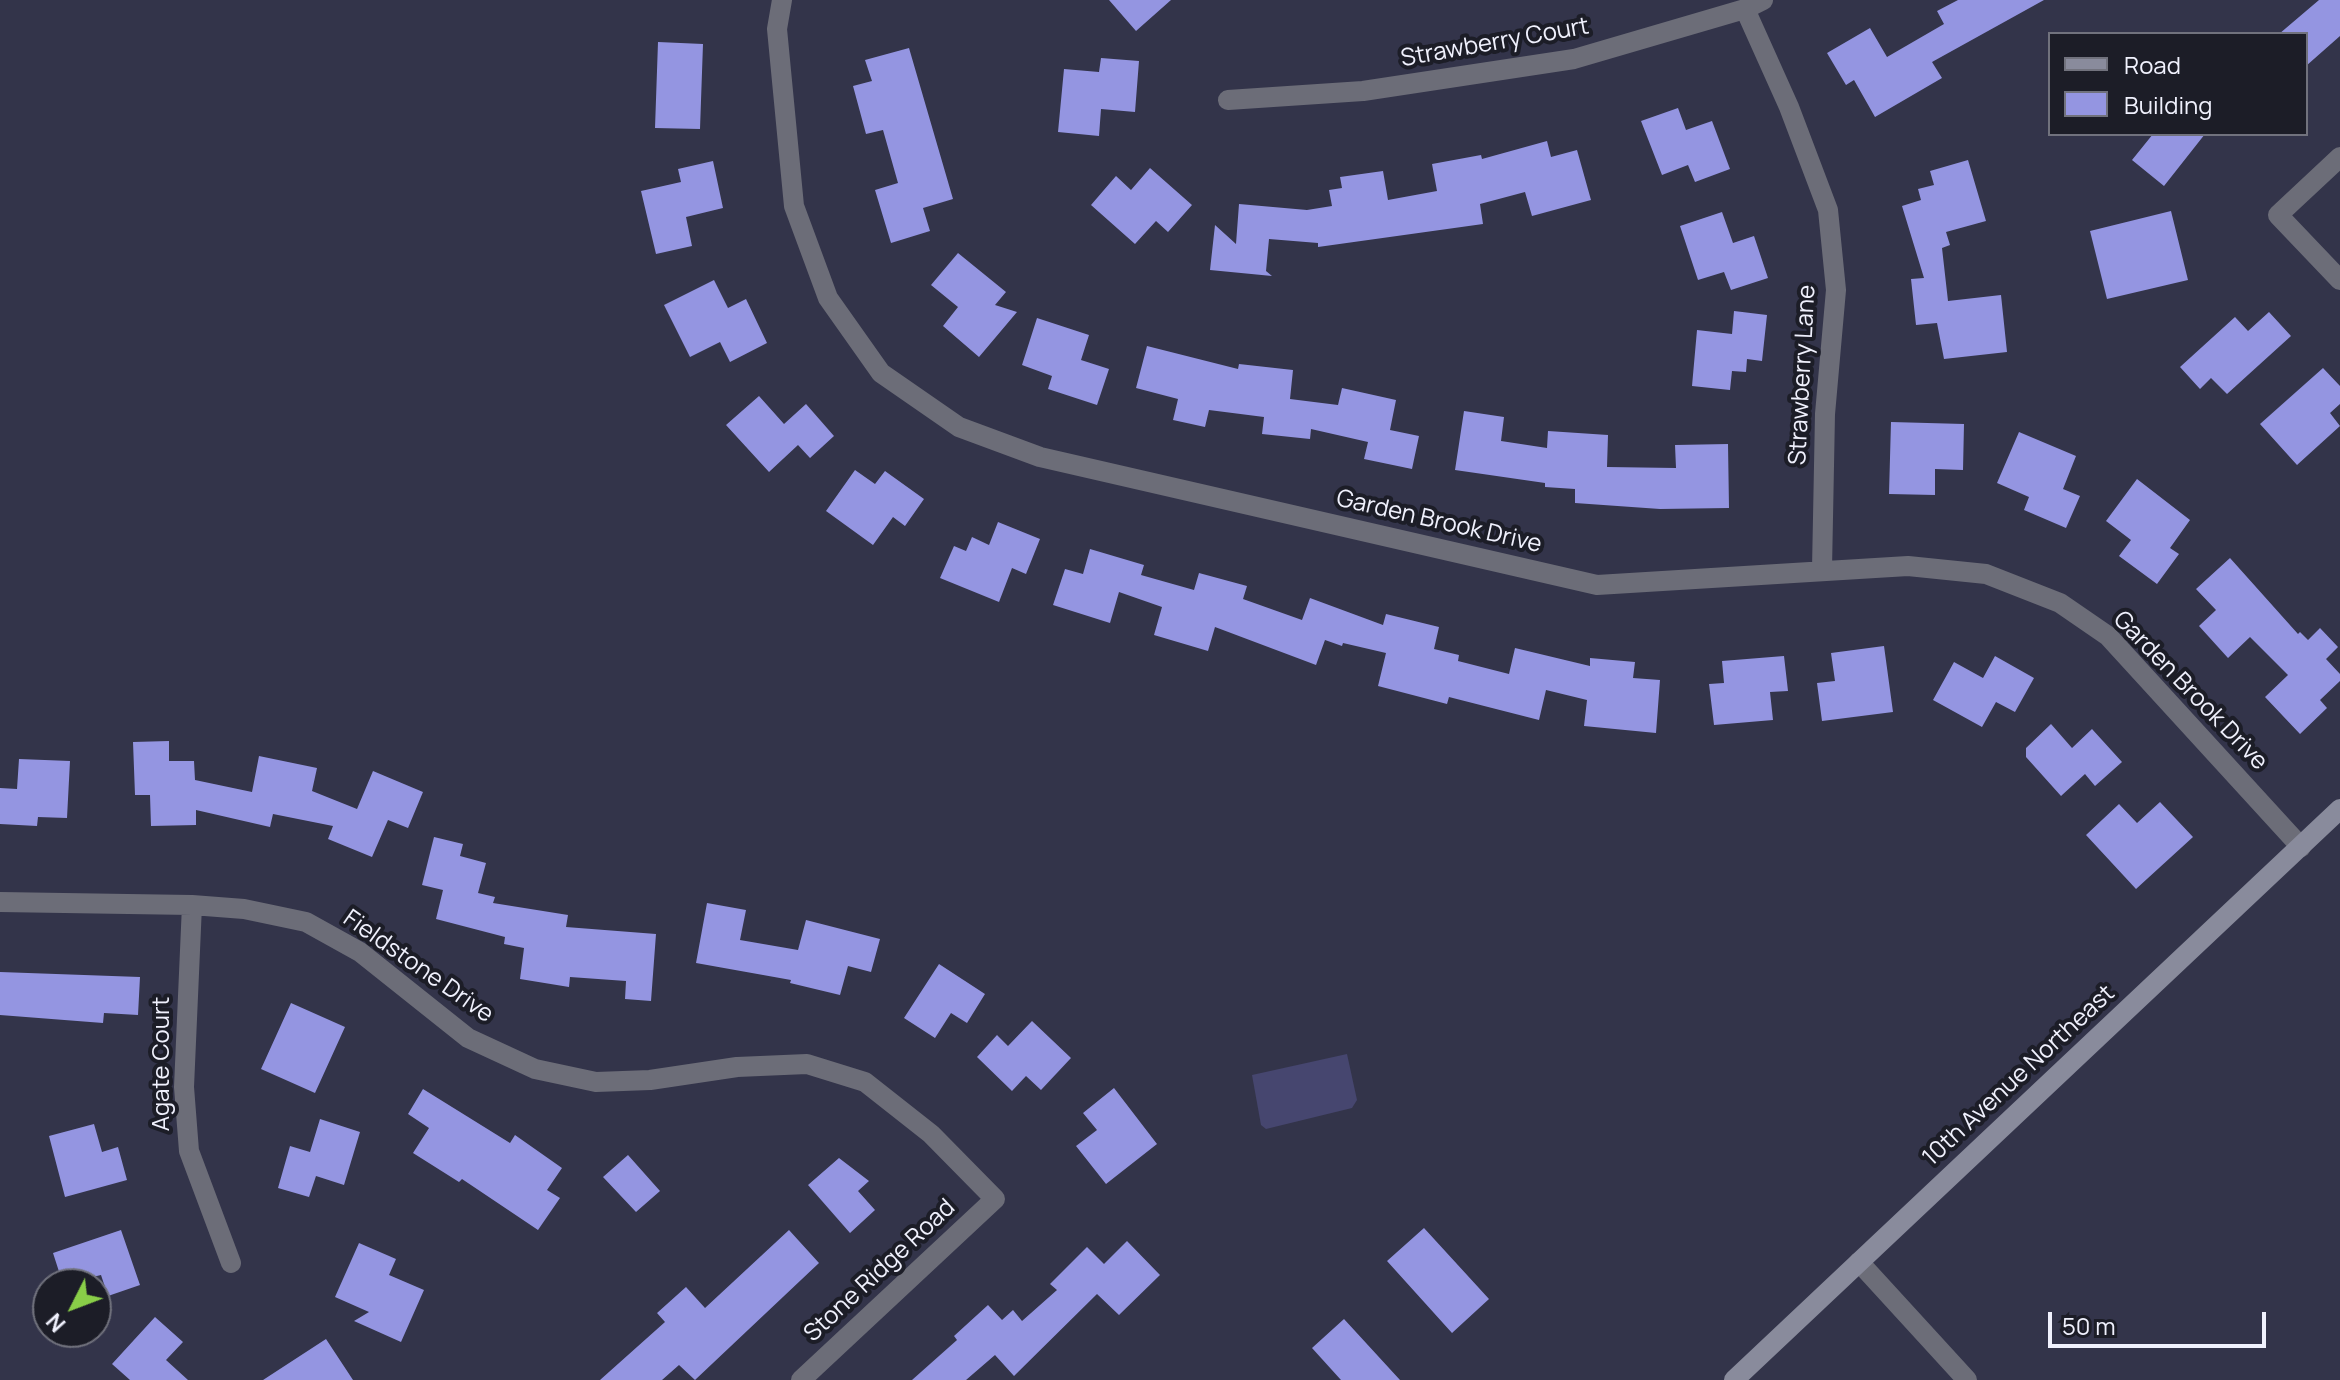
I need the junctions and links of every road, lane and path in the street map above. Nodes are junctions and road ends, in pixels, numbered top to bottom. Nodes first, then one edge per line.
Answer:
1 (782, 0) edge
2 (1754, 4) edge
3 (1228, 100) dead end
4 (2340, 157) edge
5 (2340, 280) edge
6 (1822, 569) junction
7 (2340, 809) edge
8 (2301, 847) junction
9 (0, 902) edge
10 (192, 905) junction
11 (995, 1199) joint
12 (1859, 1262) junction
13 (231, 1263) dead end
14 (801, 1380) edge
15 (1734, 1380) edge
16 (1967, 1380) edge

1 - 6 street, Garden Brook Drive
2 - 3 street, Strawberry Court
2 - 6 street, Strawberry Lane
4 - 5 street
6 - 8 street, Garden Brook Drive
7 - 8 street, 10th Avenue Northeast
8 - 12 street, 10th Avenue Northeast
9 - 10 street, Fieldstone Drive
10 - 11 street, Fieldstone Drive
10 - 13 street, Agate Court
11 - 14 street, Stone Ridge Road
12 - 15 street, 10th Avenue Northeast
12 - 16 street

